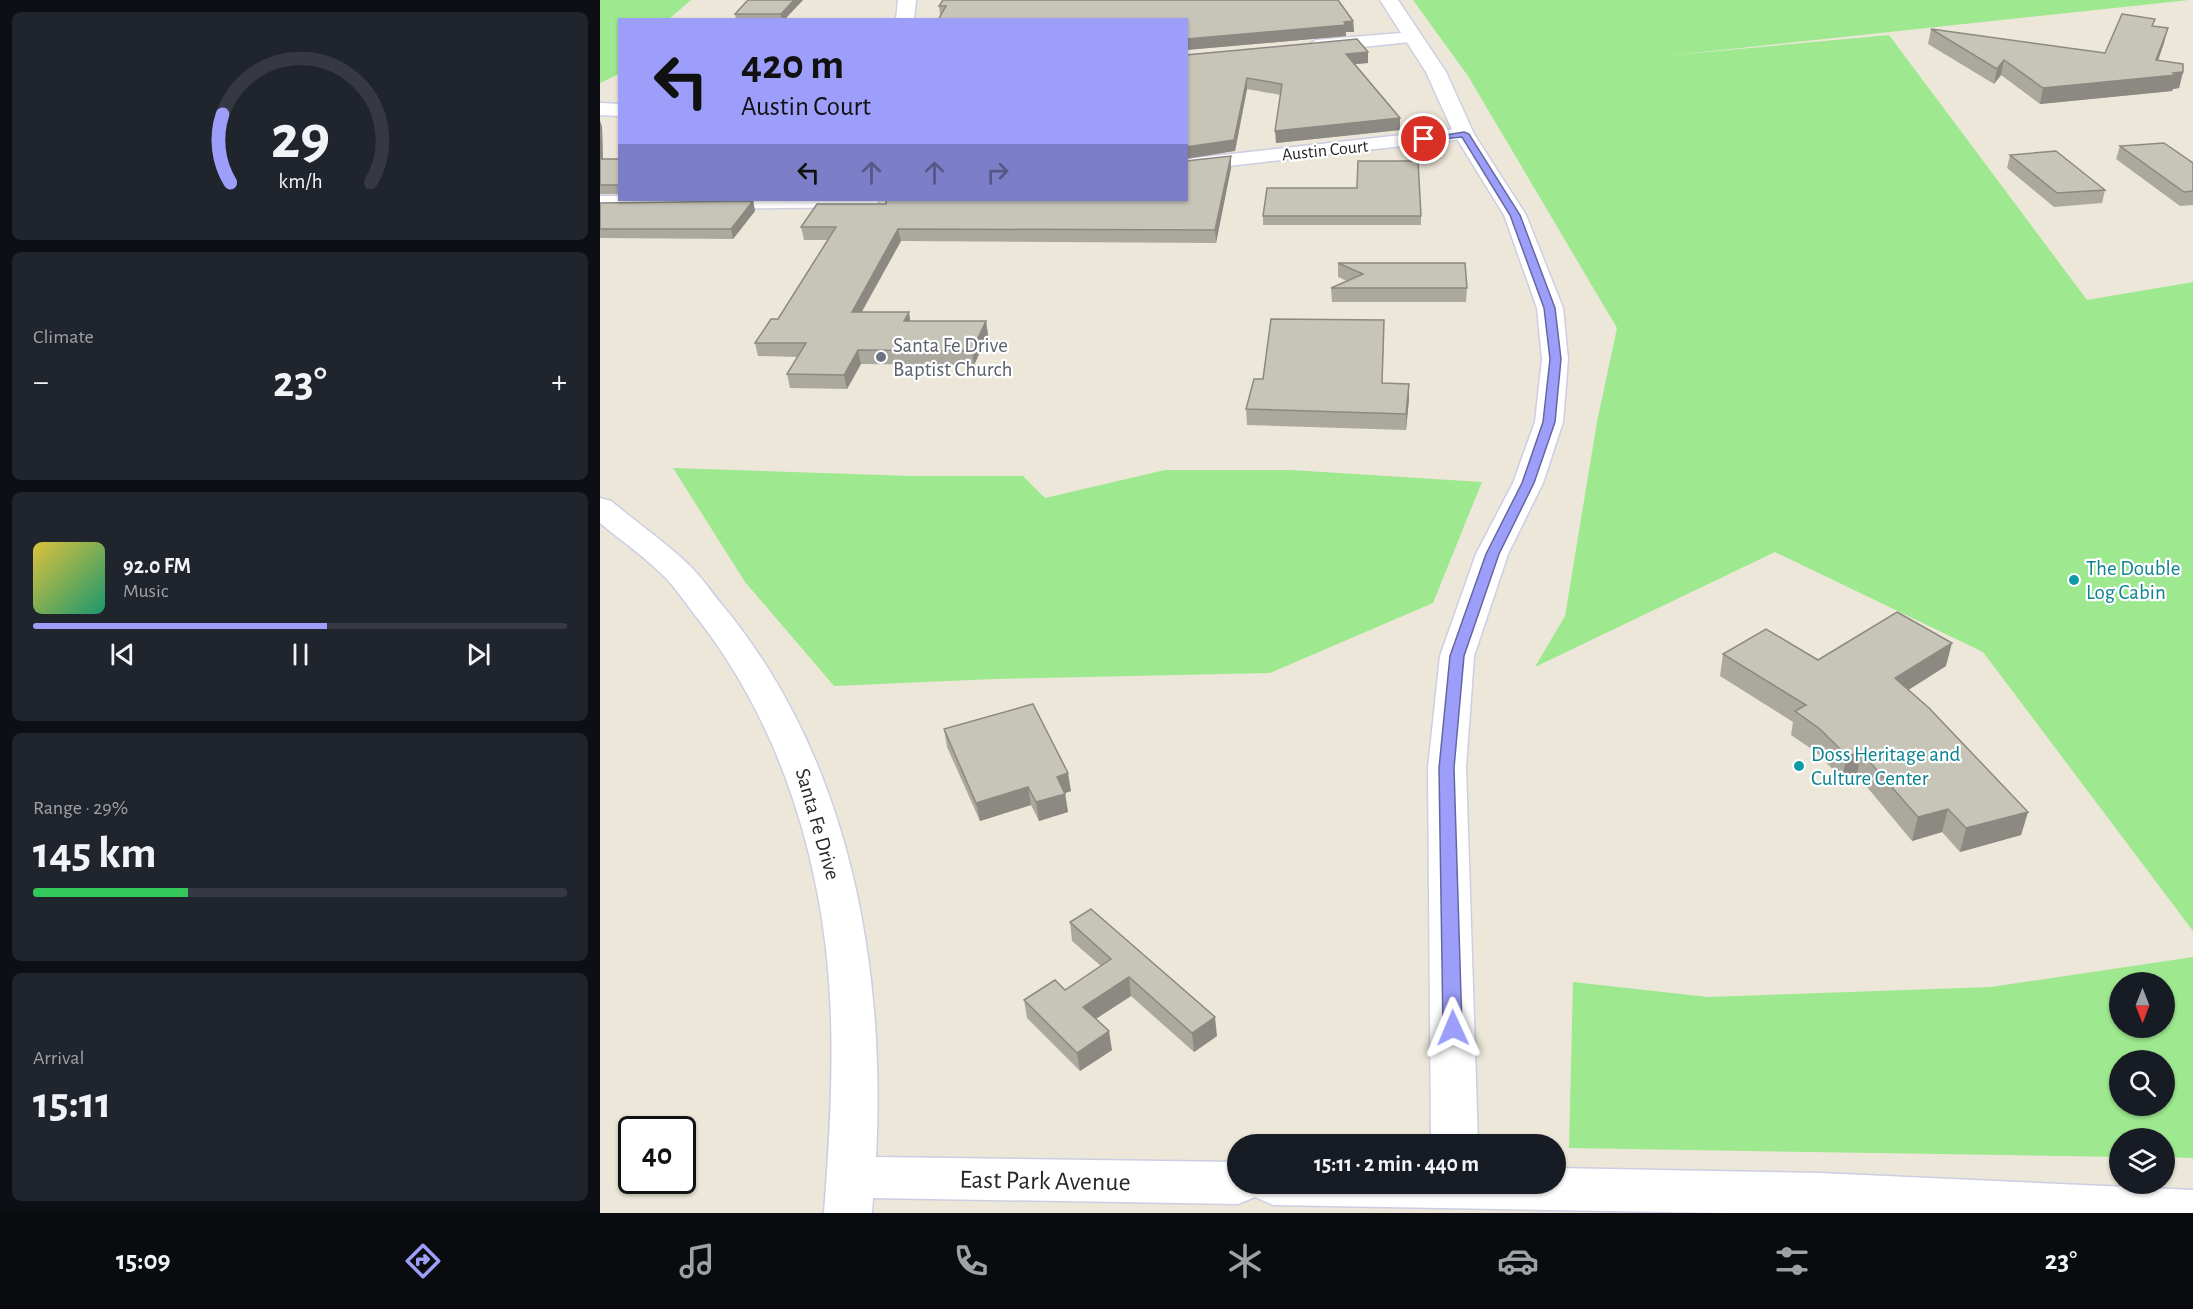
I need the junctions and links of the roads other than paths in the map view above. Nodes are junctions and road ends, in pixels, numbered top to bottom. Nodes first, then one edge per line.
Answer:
1 (908, 0) edge
2 (1389, 0) edge
3 (905, 18) edge
4 (1413, 37) junction
5 (1294, 48) edge
6 (600, 110) edge
7 (618, 111) edge
8 (1464, 134) junction
9 (1188, 165) edge
10 (786, 201) edge
11 (600, 203) edge
12 (600, 507) edge
13 (1455, 1134) edge
14 (1566, 1181) edge
15 (1227, 1183) edge
16 (850, 1195) edge
17 (1822, 1203) edge
18 (2193, 1211) edge

1 - 3 street
2 - 4 street
4 - 5 street
4 - 8 street
6 - 7 street
8 - 9 street, Austin Court
8 - 13 street
10 - 11 street
12 - 16 street, Santa Fe Drive
14 - 17 street
15 - 16 street, East Park Avenue
17 - 18 street

